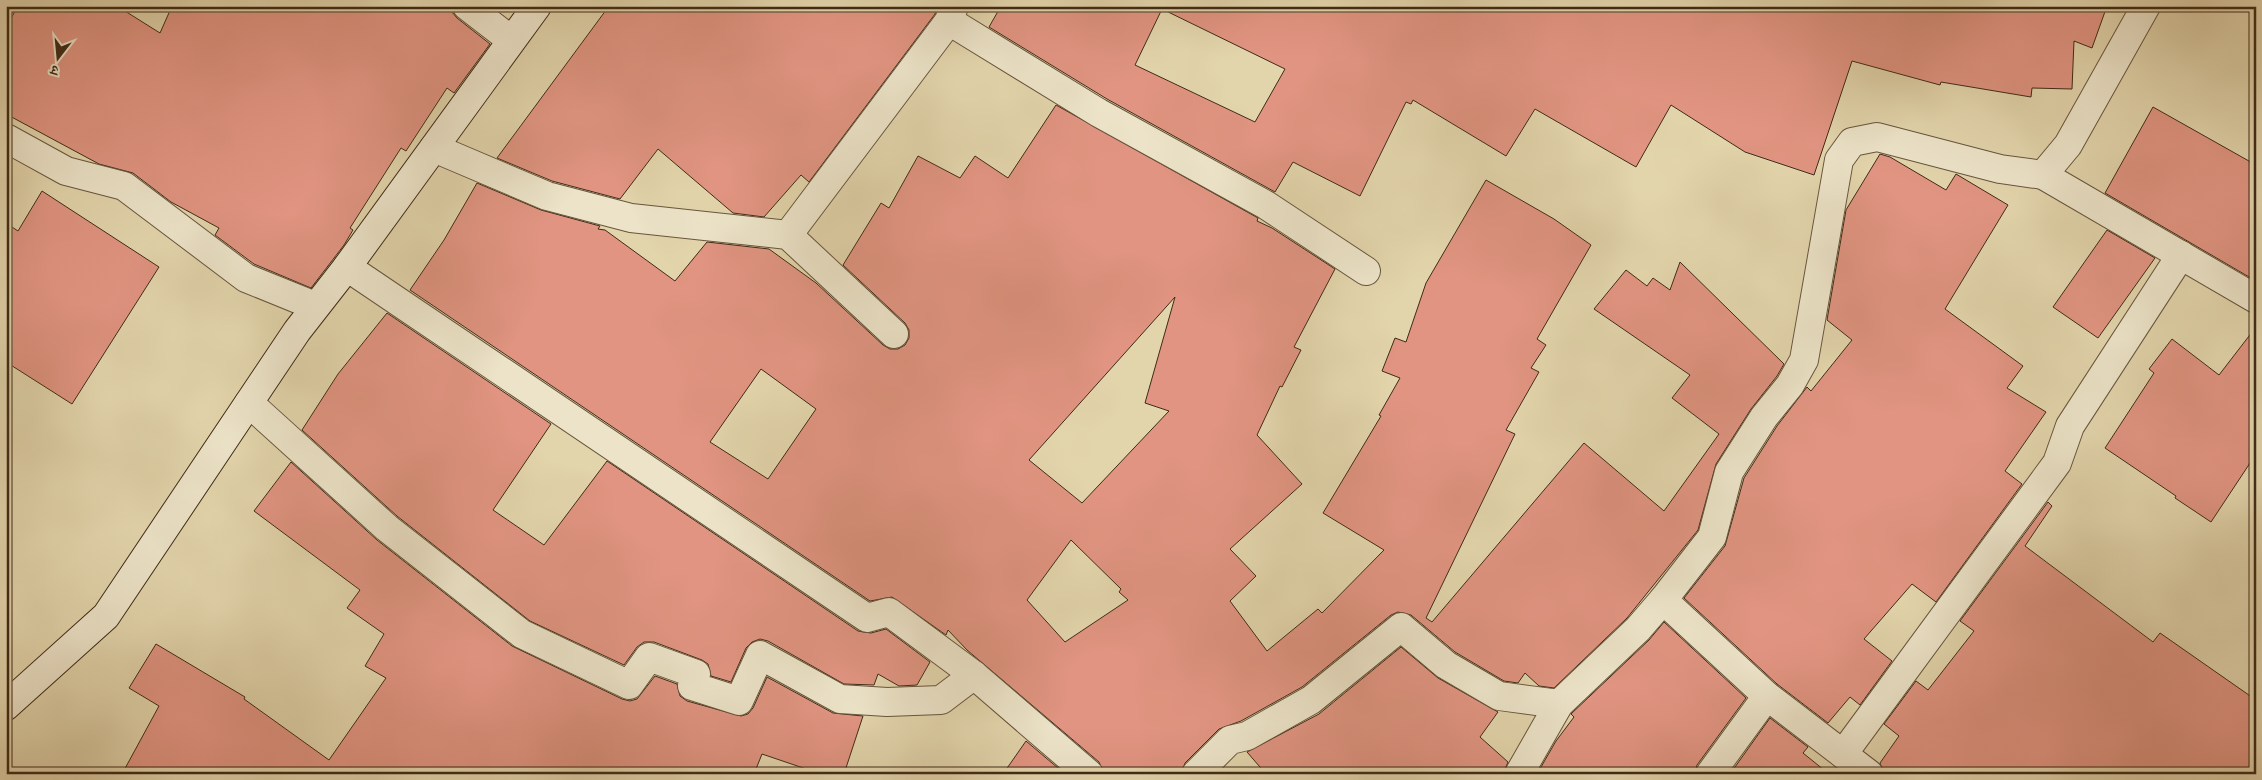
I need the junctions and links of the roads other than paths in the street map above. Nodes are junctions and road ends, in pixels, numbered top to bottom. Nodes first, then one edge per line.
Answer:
1 (467, 6) edge
2 (537, 6) edge
3 (2146, 6) edge
4 (952, 14) edge
5 (511, 40) junction
6 (6, 138) edge
7 (434, 148) junction
8 (2043, 175) junction
9 (788, 235) junction
10 (2181, 255) junction
11 (347, 267) junction
12 (1366, 271) dead end
13 (2256, 299) edge
14 (316, 306) junction
15 (894, 334) dead end
16 (249, 403) junction
17 (1663, 600) junction
18 (974, 676) junction
19 (1767, 696) junction
20 (1559, 704) junction
21 (6, 706) edge
22 (1843, 754) junction
23 (1089, 774) edge
24 (1196, 774) edge
25 (1519, 774) edge
26 (1710, 774) edge
27 (1869, 774) edge

1 - 5 street
2 - 5 street
3 - 8 street
4 - 9 street
4 - 12 street
5 - 7 street
6 - 14 street
7 - 9 street
7 - 11 street
8 - 10 street
8 - 17 street
9 - 15 street
10 - 13 street
10 - 22 street
11 - 14 street
11 - 18 street
14 - 16 street
16 - 18 street
16 - 21 street
17 - 19 street
17 - 20 street
18 - 23 street
19 - 22 street
19 - 26 street
20 - 24 street
20 - 25 street
22 - 27 street

